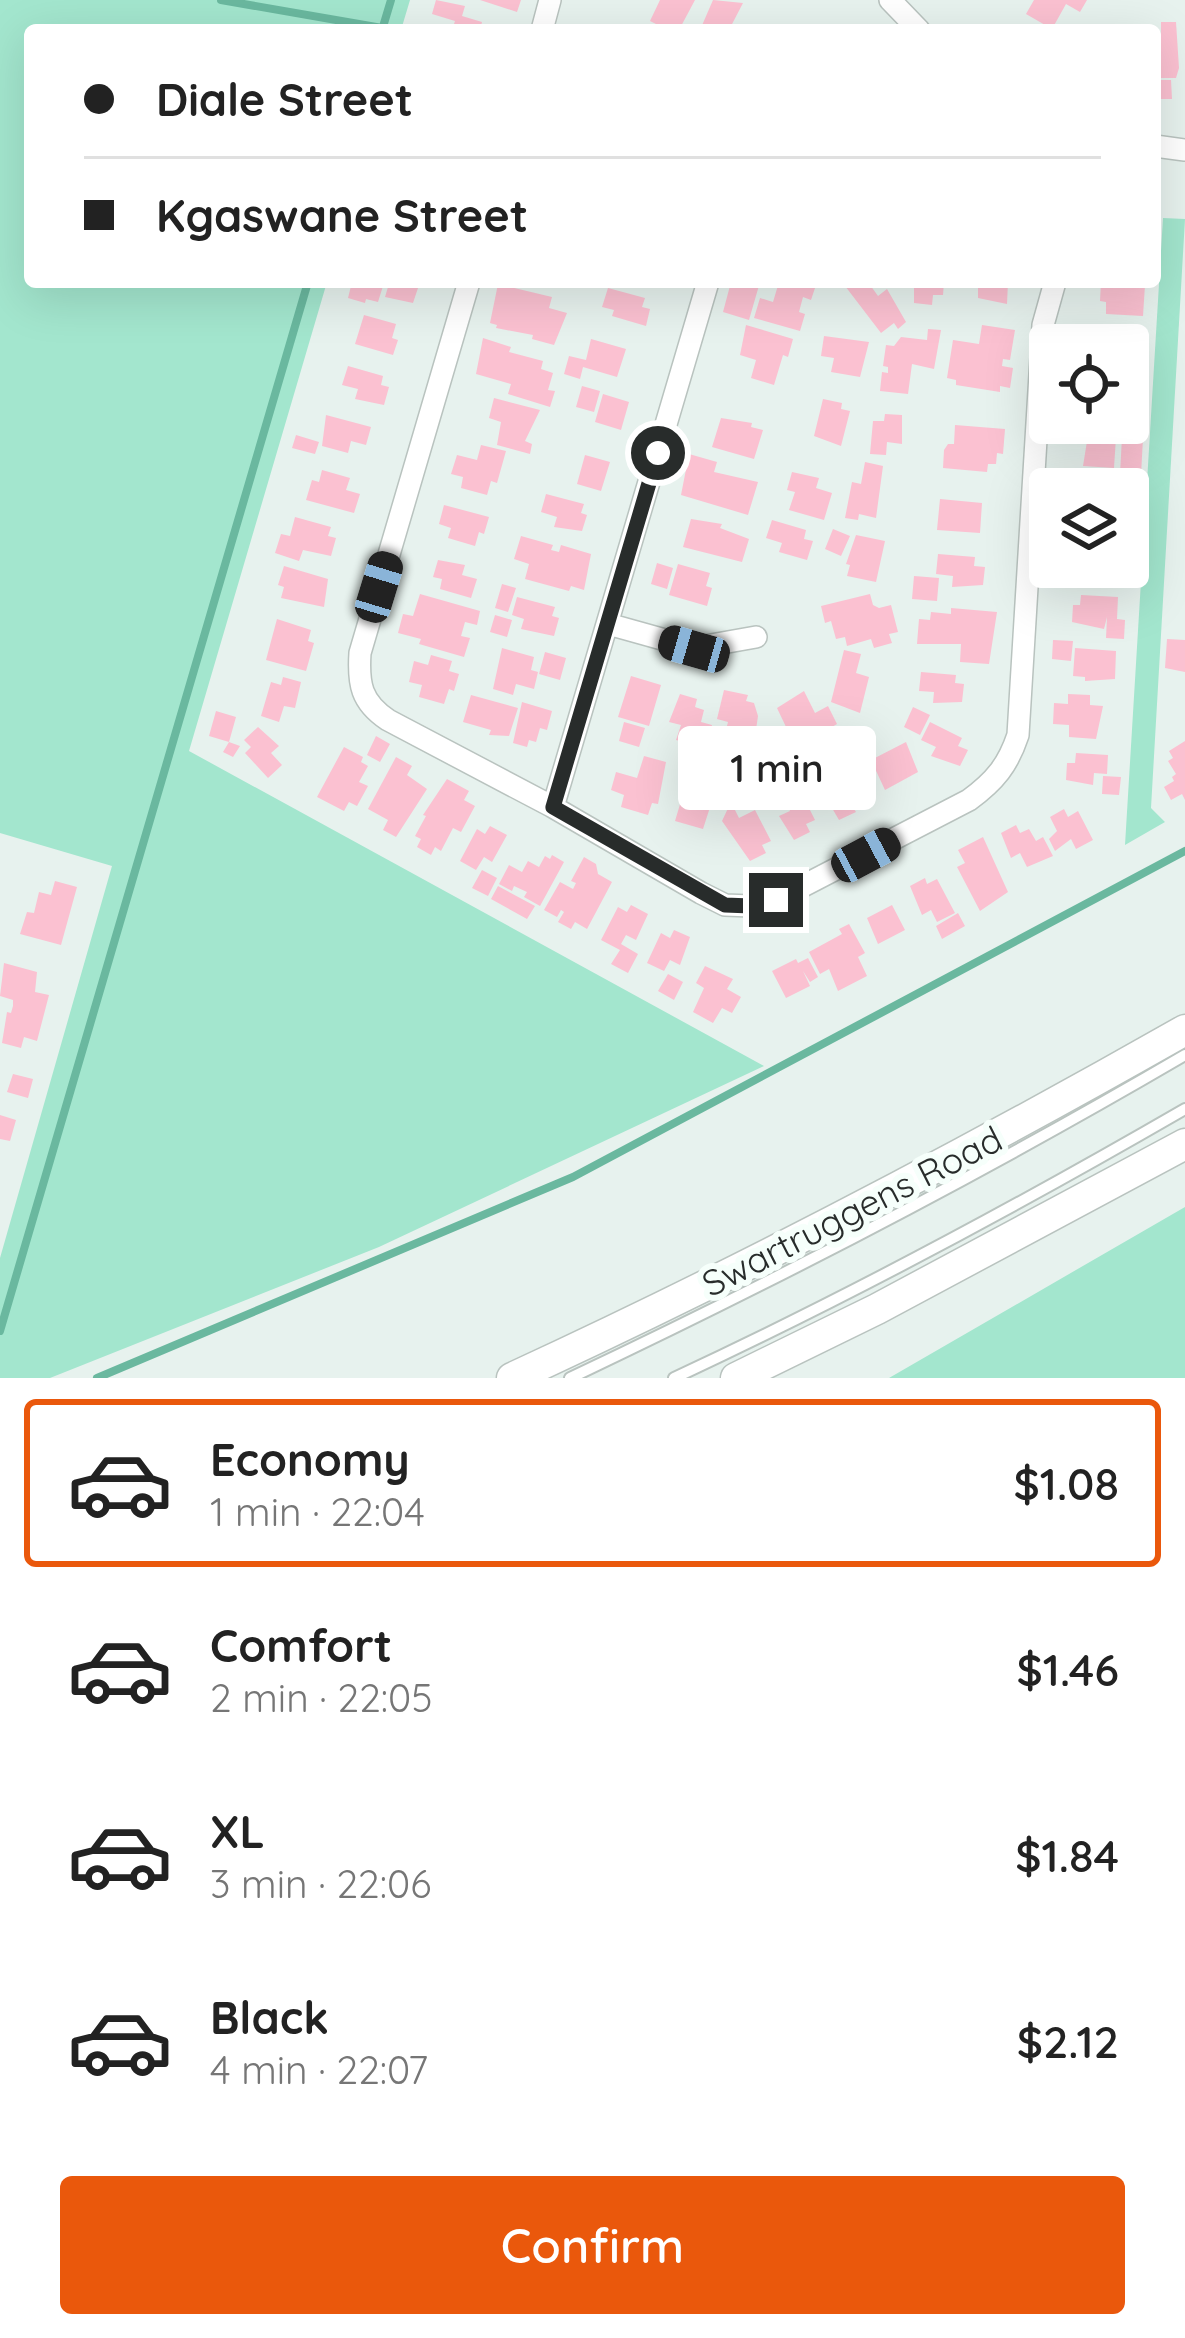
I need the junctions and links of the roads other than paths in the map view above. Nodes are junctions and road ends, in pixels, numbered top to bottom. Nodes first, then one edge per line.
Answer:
1 (890, 0) edge
2 (913, 24) edge
3 (468, 288) edge
4 (706, 288) edge
5 (1053, 288) edge
6 (608, 624) junction
7 (756, 638) dead end
8 (553, 807) junction
9 (1185, 1030) edge
10 (1185, 1055) edge
11 (1185, 1108) edge
12 (1185, 1144) edge
13 (512, 1378) edge
14 (570, 1378) edge
15 (674, 1378) edge
16 (736, 1378) edge

1 - 2 street
3 - 8 street
4 - 6 street
5 - 8 street
6 - 7 street
6 - 8 street
9 - 13 main road, Swartruggens Road
10 - 14 lane
11 - 15 lane
12 - 16 main road

